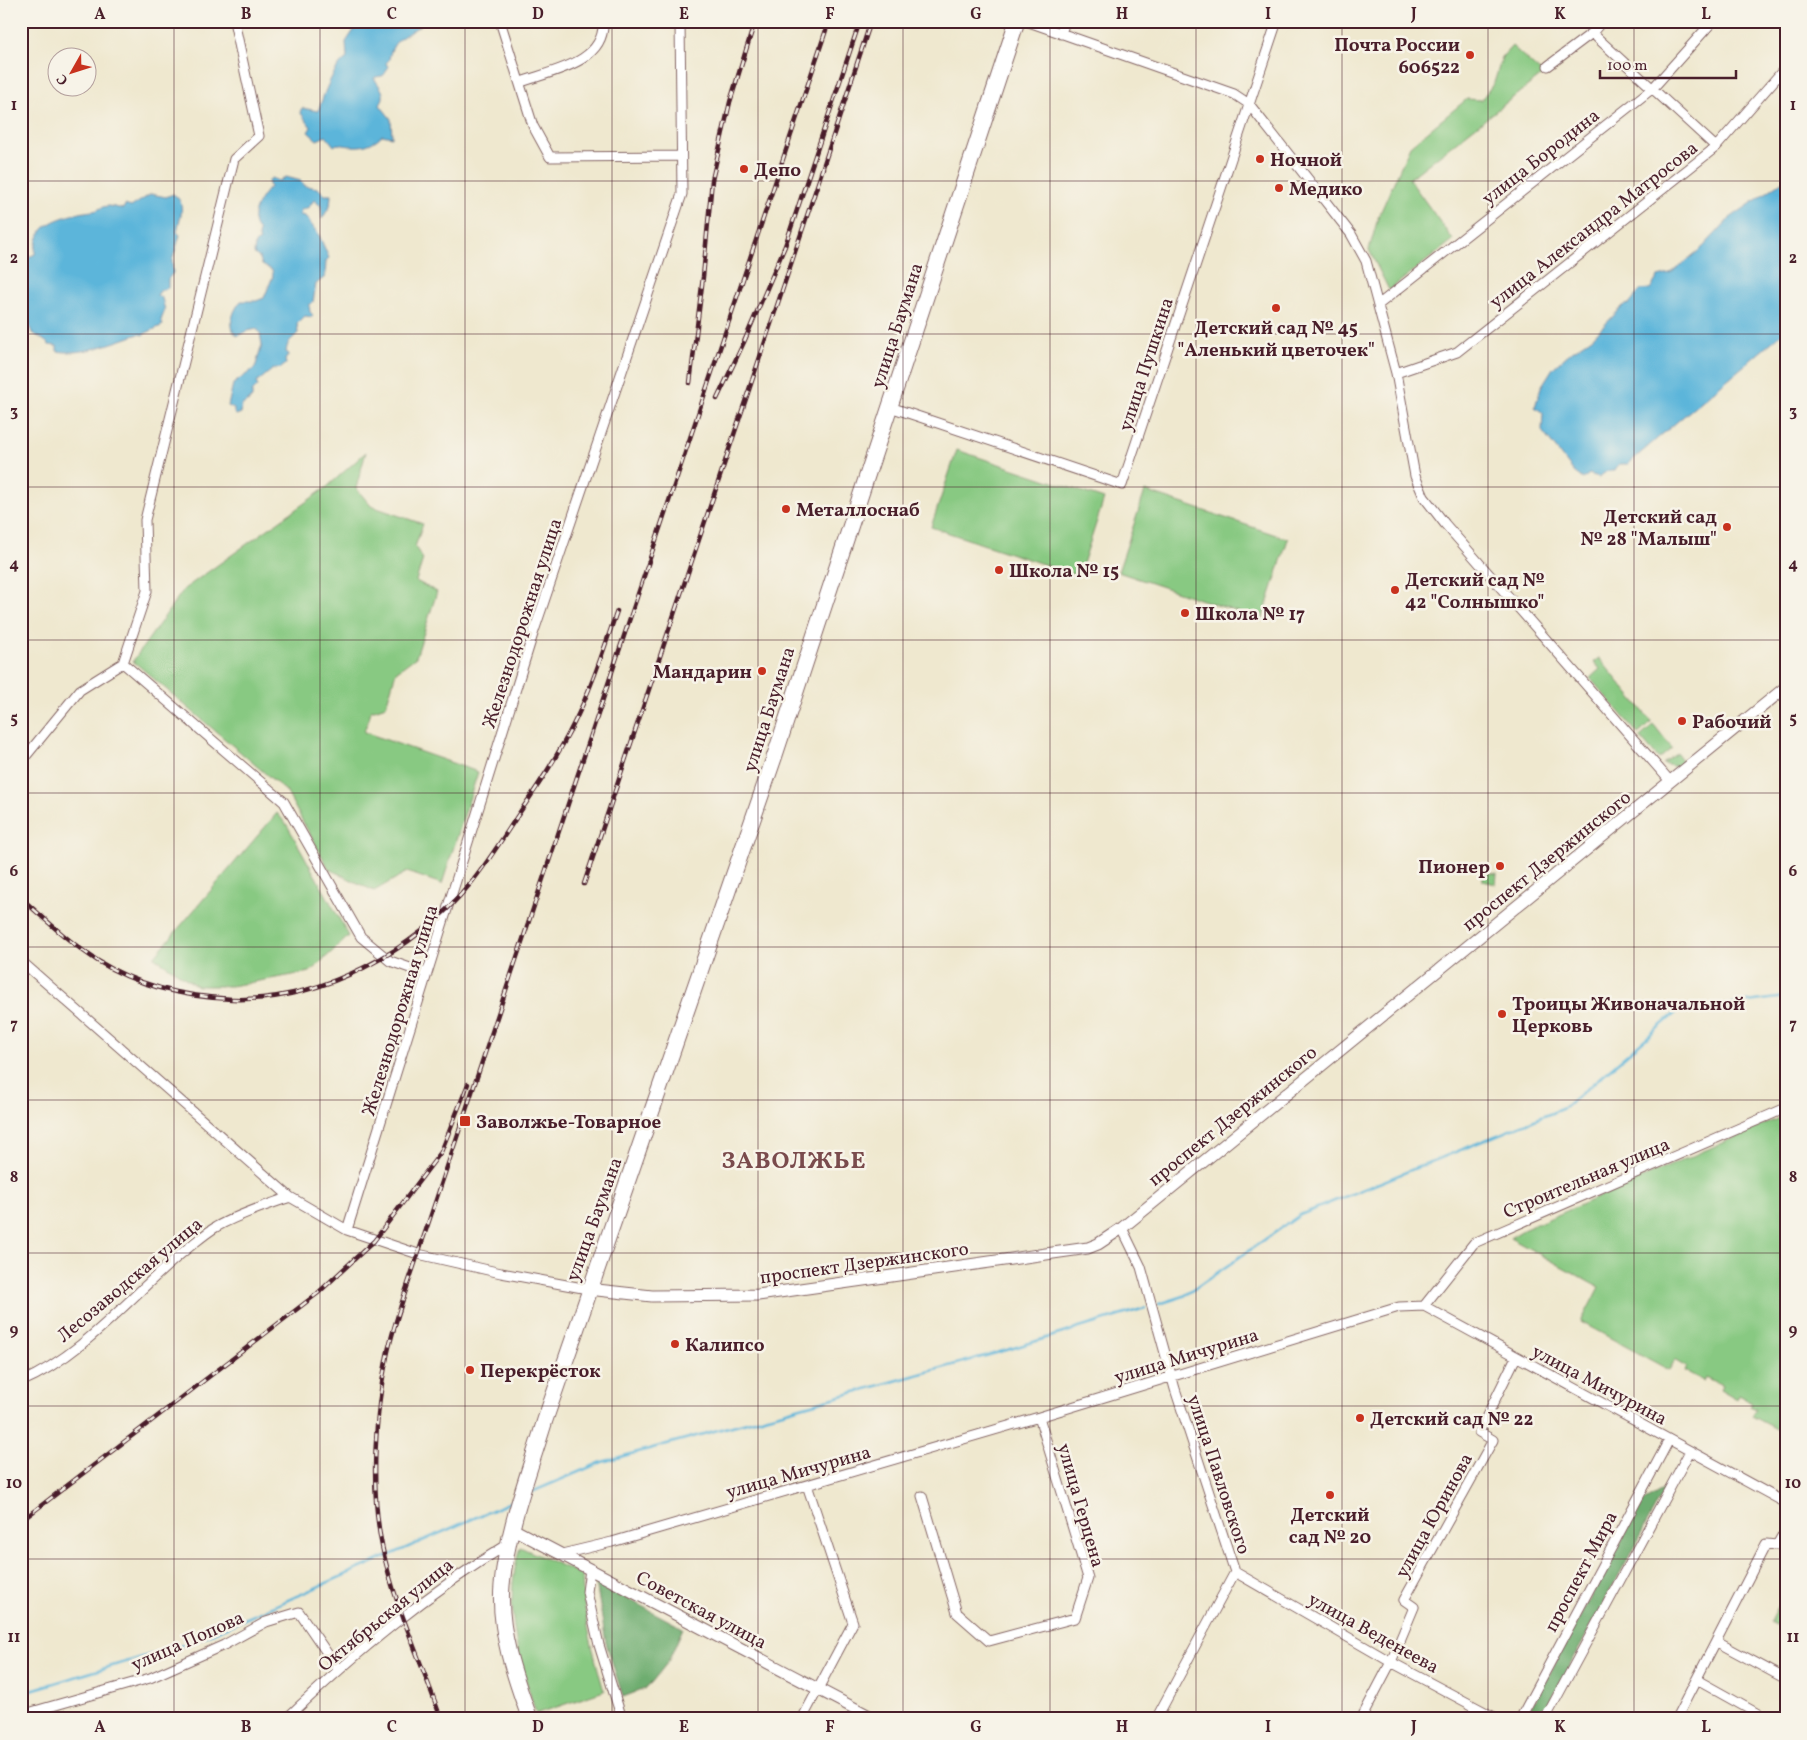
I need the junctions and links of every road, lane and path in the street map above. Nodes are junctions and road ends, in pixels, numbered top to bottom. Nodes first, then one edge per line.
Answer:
1 (234, 21) edge
2 (603, 21) edge
3 (680, 21) edge
4 (1017, 21) edge
5 (1026, 21) edge
6 (1065, 21) edge
7 (1277, 21) edge
8 (1602, 21) edge
9 (1713, 21) edge
10 (500, 23) edge
11 (1592, 32) junction
12 (1061, 34) junction
13 (1548, 66) dead end
14 (1786, 67) edge
15 (521, 82) junction
16 (1653, 88) junction
17 (1249, 104) junction
18 (1716, 147) junction
19 (682, 156) junction
20 (1378, 305) junction
21 (1396, 373) junction
22 (890, 407) junction
23 (123, 663) junction
24 (1786, 686) edge
25 (21, 762) edge
26 (1670, 781) junction
27 (21, 961) edge
28 (427, 974) junction
29 (1786, 1108) edge
30 (290, 1197) junction
31 (1122, 1228) junction
32 (347, 1230) junction
33 (588, 1289) junction
34 (1424, 1306) junction
35 (1516, 1357) junction
36 (1172, 1376) junction
37 (21, 1382) edge
38 (1040, 1417) junction
39 (1669, 1440) junction
40 (1690, 1451) junction
41 (807, 1485) junction
42 (922, 1496) dead end
43 (1786, 1503) edge
44 (1786, 1529) edge
45 (511, 1536) junction
46 (1777, 1545) junction
47 (1786, 1551) edge
48 (562, 1554) junction
49 (590, 1569) junction
50 (1235, 1572) junction
51 (1717, 1642) junction
52 (1391, 1662) junction
53 (338, 1669) junction
54 (1697, 1680) junction
55 (1786, 1680) edge
56 (818, 1690) junction
57 (21, 1715) edge
58 (286, 1719) edge
59 (530, 1719) edge
60 (622, 1719) edge
61 (802, 1719) edge
62 (875, 1719) edge
63 (1156, 1719) edge
64 (1361, 1719) edge
65 (1498, 1719) edge
66 (1520, 1719) edge
67 (1545, 1719) edge
68 (1676, 1719) edge
69 (1767, 1719) edge

1 - 23 street
2 - 15 street
3 - 19 street, Железнодорожная улица
4 - 22 main road, улица Баумана
5 - 12 street
6 - 12 street
7 - 17 street, улица Пушкина
8 - 11 street
9 - 16 street, улица Бородина
10 - 15 street
11 - 13 street
11 - 16 street
12 - 17 street
14 - 18 street, улица Александра Матросова
15 - 19 street
16 - 18 street
16 - 20 street, улица Бородина
17 - 20 street
17 - 22 street, улица Пушкина
18 - 21 street, улица Александра Матросова
19 - 28 street, Железнодорожная улица
20 - 21 street
21 - 26 street
22 - 33 main road, улица Баумана
23 - 25 street
23 - 28 street
24 - 26 street, проспект Дзержинского
26 - 31 street, проспект Дзержинского
27 - 30 street
28 - 32 street, Железнодорожная улица
29 - 34 street, Строительная улица
30 - 32 street
30 - 37 street, Лесозаводская улица
31 - 33 street, проспект Дзержинского
31 - 36 street, улица Павловского
32 - 33 street
33 - 45 main road, улица Баумана
34 - 35 street, улица Мичурина
34 - 36 street, улица Мичурина
35 - 39 street, улица Мичурина
35 - 52 street, улица Юринова
36 - 38 street, улица Мичурина
36 - 50 street, улица Павловского
38 - 41 street, улица Мичурина
38 - 42 street, улица Герцена
39 - 40 street, улица Мичурина
39 - 66 street, проспект Мира
40 - 43 street, улица Мичурина
40 - 67 street, проспект Мира
41 - 48 street, улица Мичурина
41 - 56 street
44 - 46 street
45 - 48 street, Советская улица
45 - 53 street, Октябрьская улица
45 - 59 main road, улица Баумана
46 - 47 street
46 - 51 street
48 - 49 street, Советская улица
49 - 56 street, Советская улица
49 - 60 street
50 - 52 street, улица Веденеева
50 - 63 street, улица Павловского
51 - 54 street
51 - 55 street
52 - 64 street, улица Юринова
52 - 65 street, улица Веденеева
53 - 57 street, улица Попова
53 - 58 street, Октябрьская улица
54 - 68 street
54 - 69 street
56 - 61 street
56 - 62 street, Советская улица

